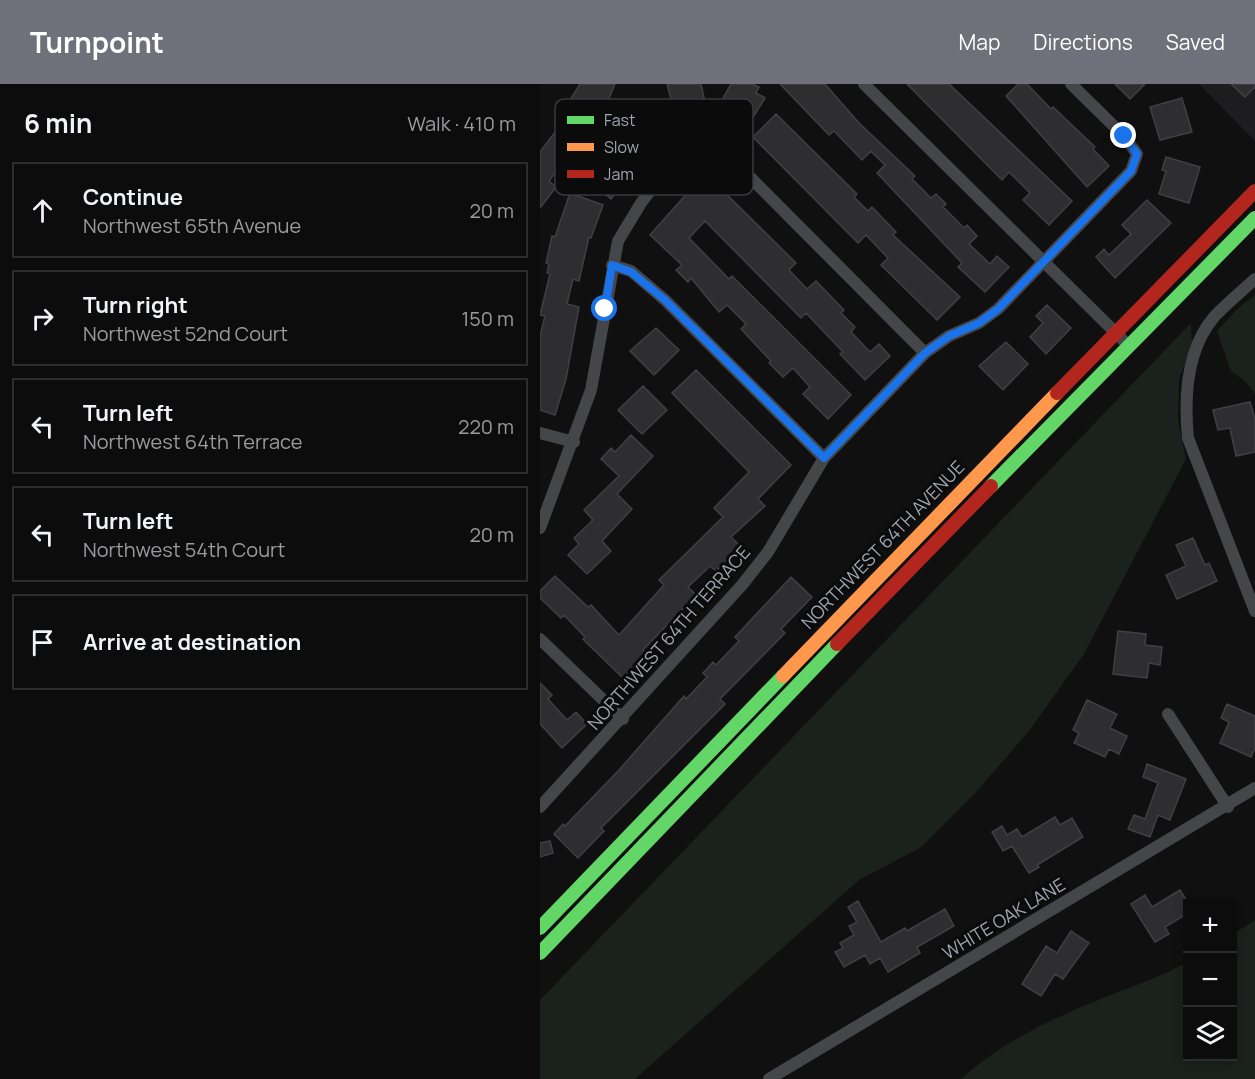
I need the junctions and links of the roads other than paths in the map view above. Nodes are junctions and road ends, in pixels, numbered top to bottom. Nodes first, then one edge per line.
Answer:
1 (864, 84) edge
2 (1071, 84) edge
3 (753, 180) edge
4 (1255, 192) edge
5 (647, 195) edge
6 (1255, 218) edge
7 (1043, 263) junction
8 (612, 265) junction
9 (1255, 279) edge
10 (1115, 333) junction
11 (1128, 345) junction
12 (925, 353) junction
13 (540, 433) edge
14 (574, 442) junction
15 (824, 458) junction
16 (540, 528) edge
17 (1255, 611) edge
18 (540, 639) edge
19 (1168, 714) dead end
20 (623, 719) junction
21 (1255, 788) edge
22 (540, 807) edge
23 (1228, 807) junction
24 (540, 928) edge
25 (540, 953) edge
26 (769, 1079) edge

1 - 7 street
2 - 7 street, NORTHWEST 64TH TERRACE
3 - 12 street
4 - 10 street, NORTHWEST 64TH AVENUE
5 - 8 street
6 - 11 street, NORTHWEST 64TH AVENUE
7 - 10 street
7 - 12 street, NORTHWEST 64TH TERRACE
8 - 14 street
8 - 15 street
9 - 17 street
10 - 11 street
10 - 24 street, NORTHWEST 64TH AVENUE
11 - 25 street, NORTHWEST 64TH AVENUE
12 - 15 street, NORTHWEST 64TH TERRACE
13 - 14 street
14 - 16 street
15 - 20 street, NORTHWEST 64TH TERRACE
18 - 20 street
19 - 23 street
20 - 22 street, NORTHWEST 64TH TERRACE
21 - 23 street, WHITE OAK LANE
23 - 26 street, WHITE OAK LANE

